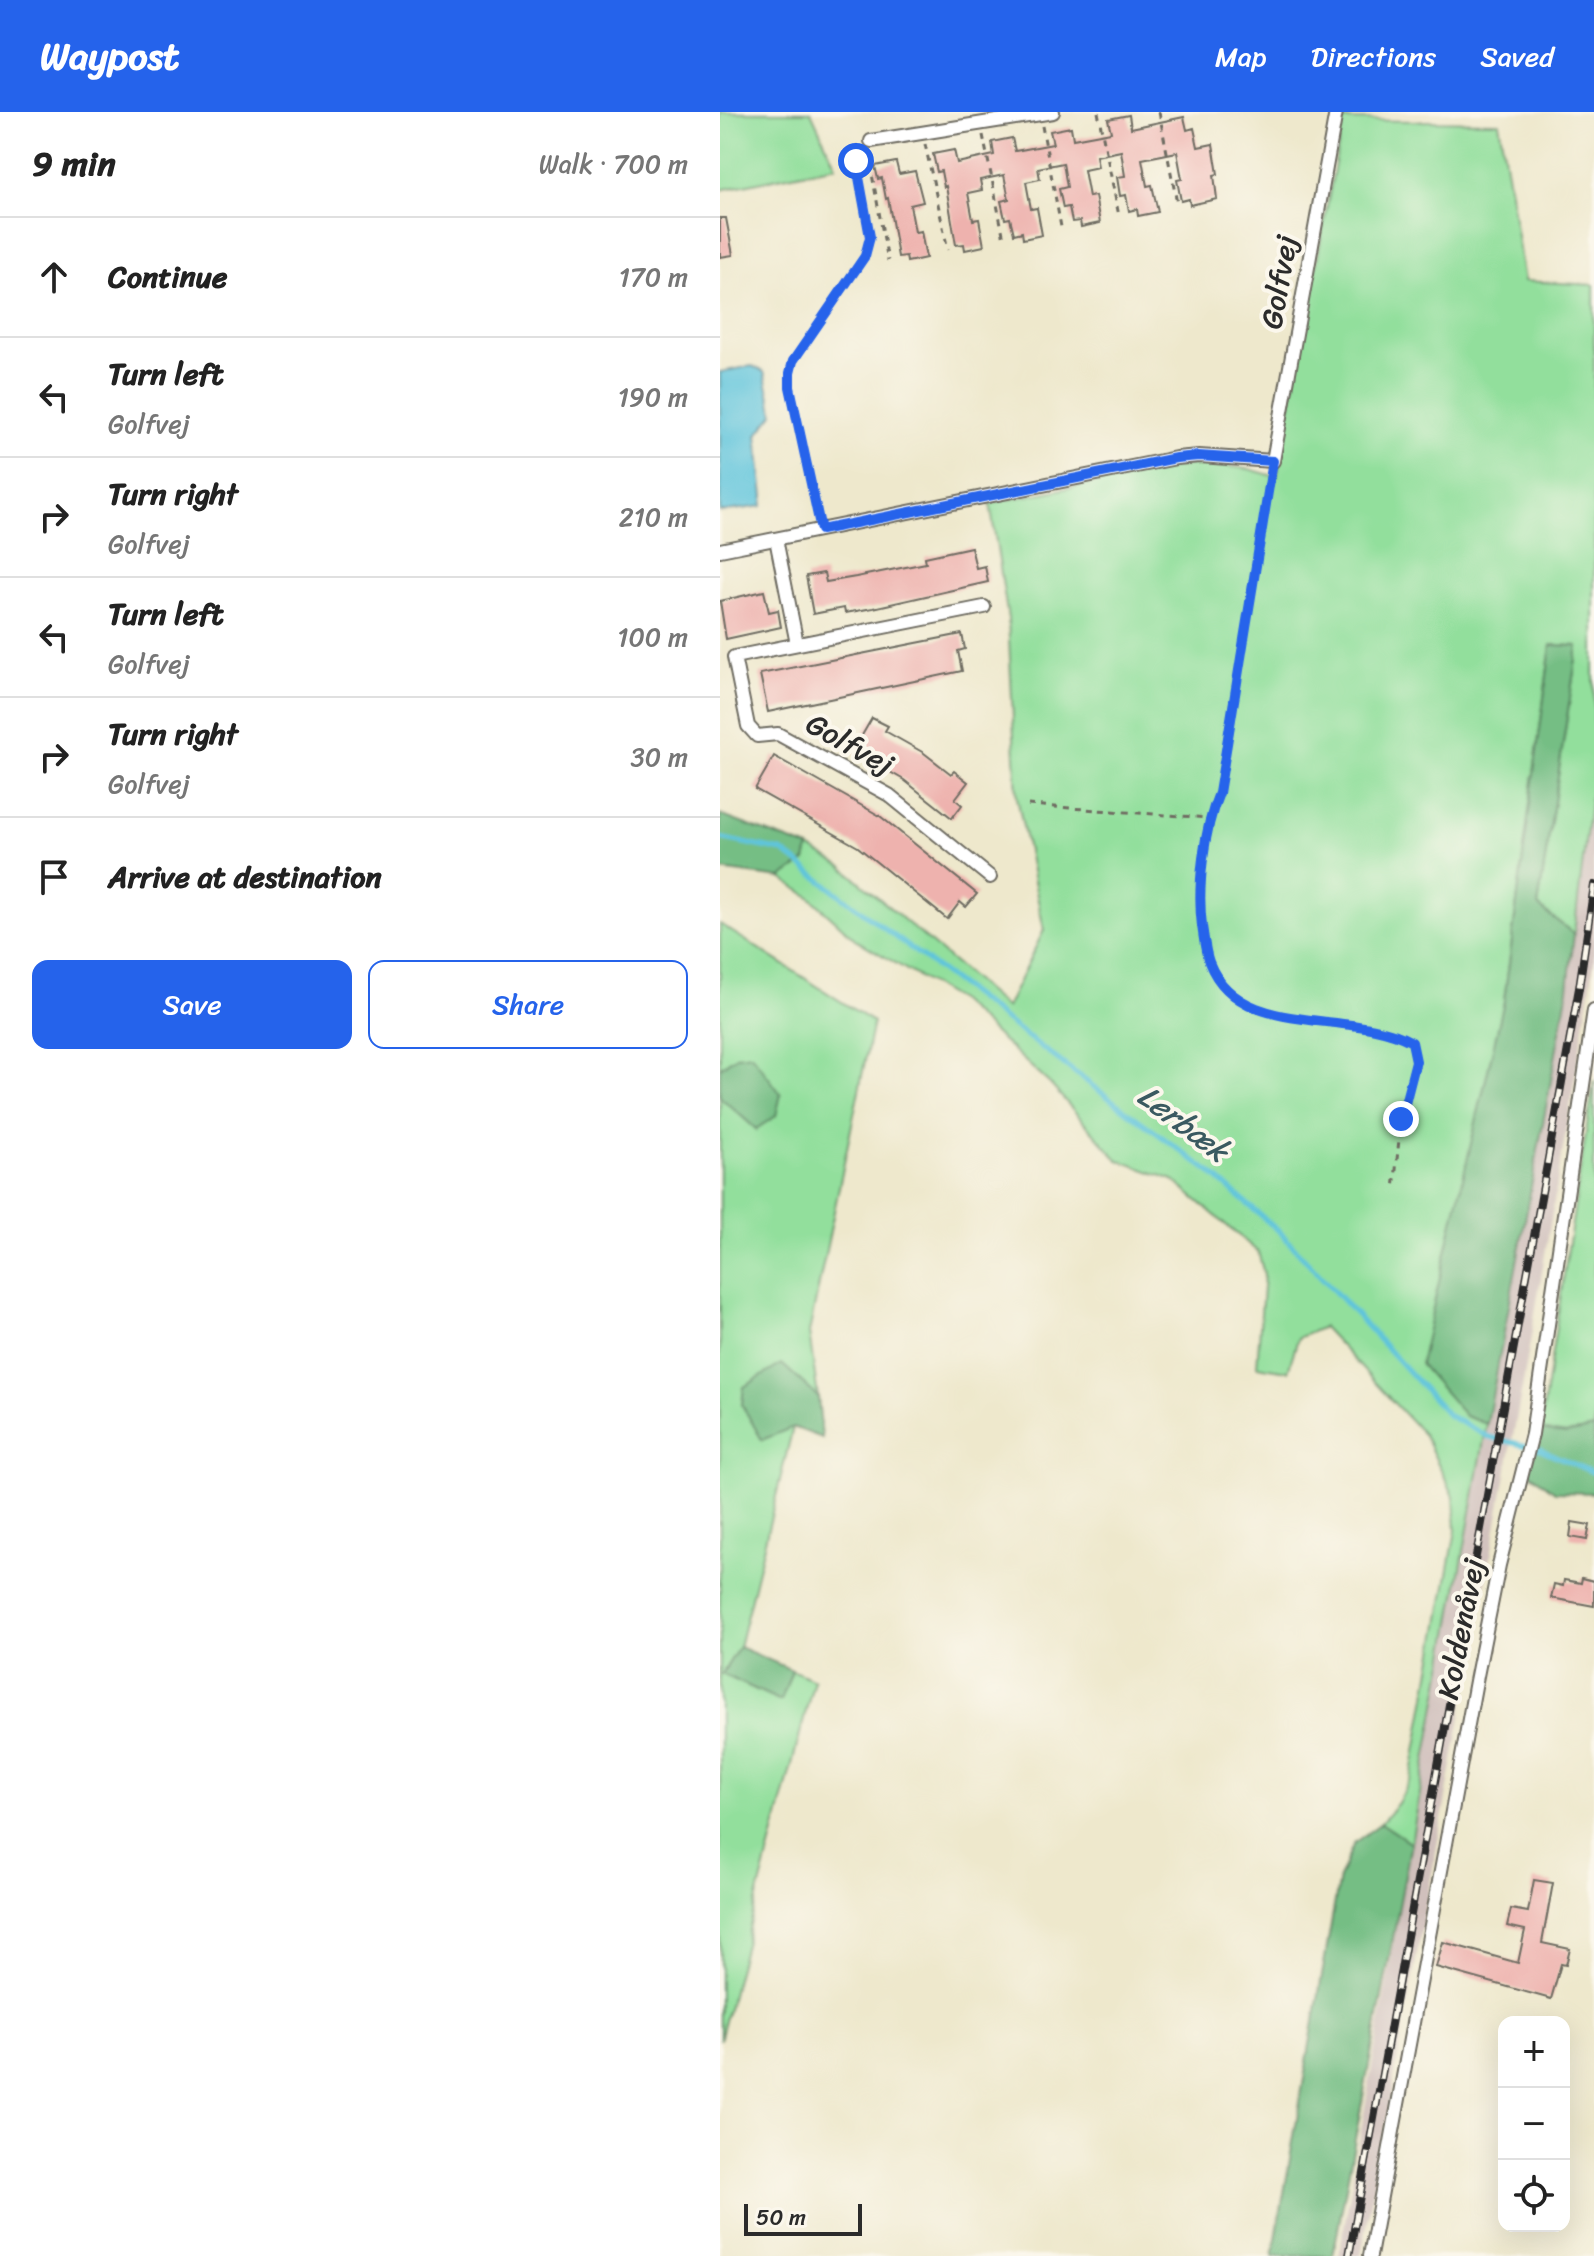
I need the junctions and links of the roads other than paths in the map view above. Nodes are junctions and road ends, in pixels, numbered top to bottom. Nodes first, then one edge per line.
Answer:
1 (1336, 112) edge
2 (1046, 113) edge
3 (871, 141) road end
4 (776, 539) junction
5 (720, 550) edge
6 (984, 607) dead end
7 (797, 644) junction
8 (990, 877) dead end
9 (1594, 1010) edge
10 (1370, 2256) edge

1 - 4 street, Golfvej
2 - 3 street
4 - 5 street
4 - 7 street
6 - 7 street, Golfvej
7 - 8 street, Golfvej
9 - 10 street, Koldenåvej

